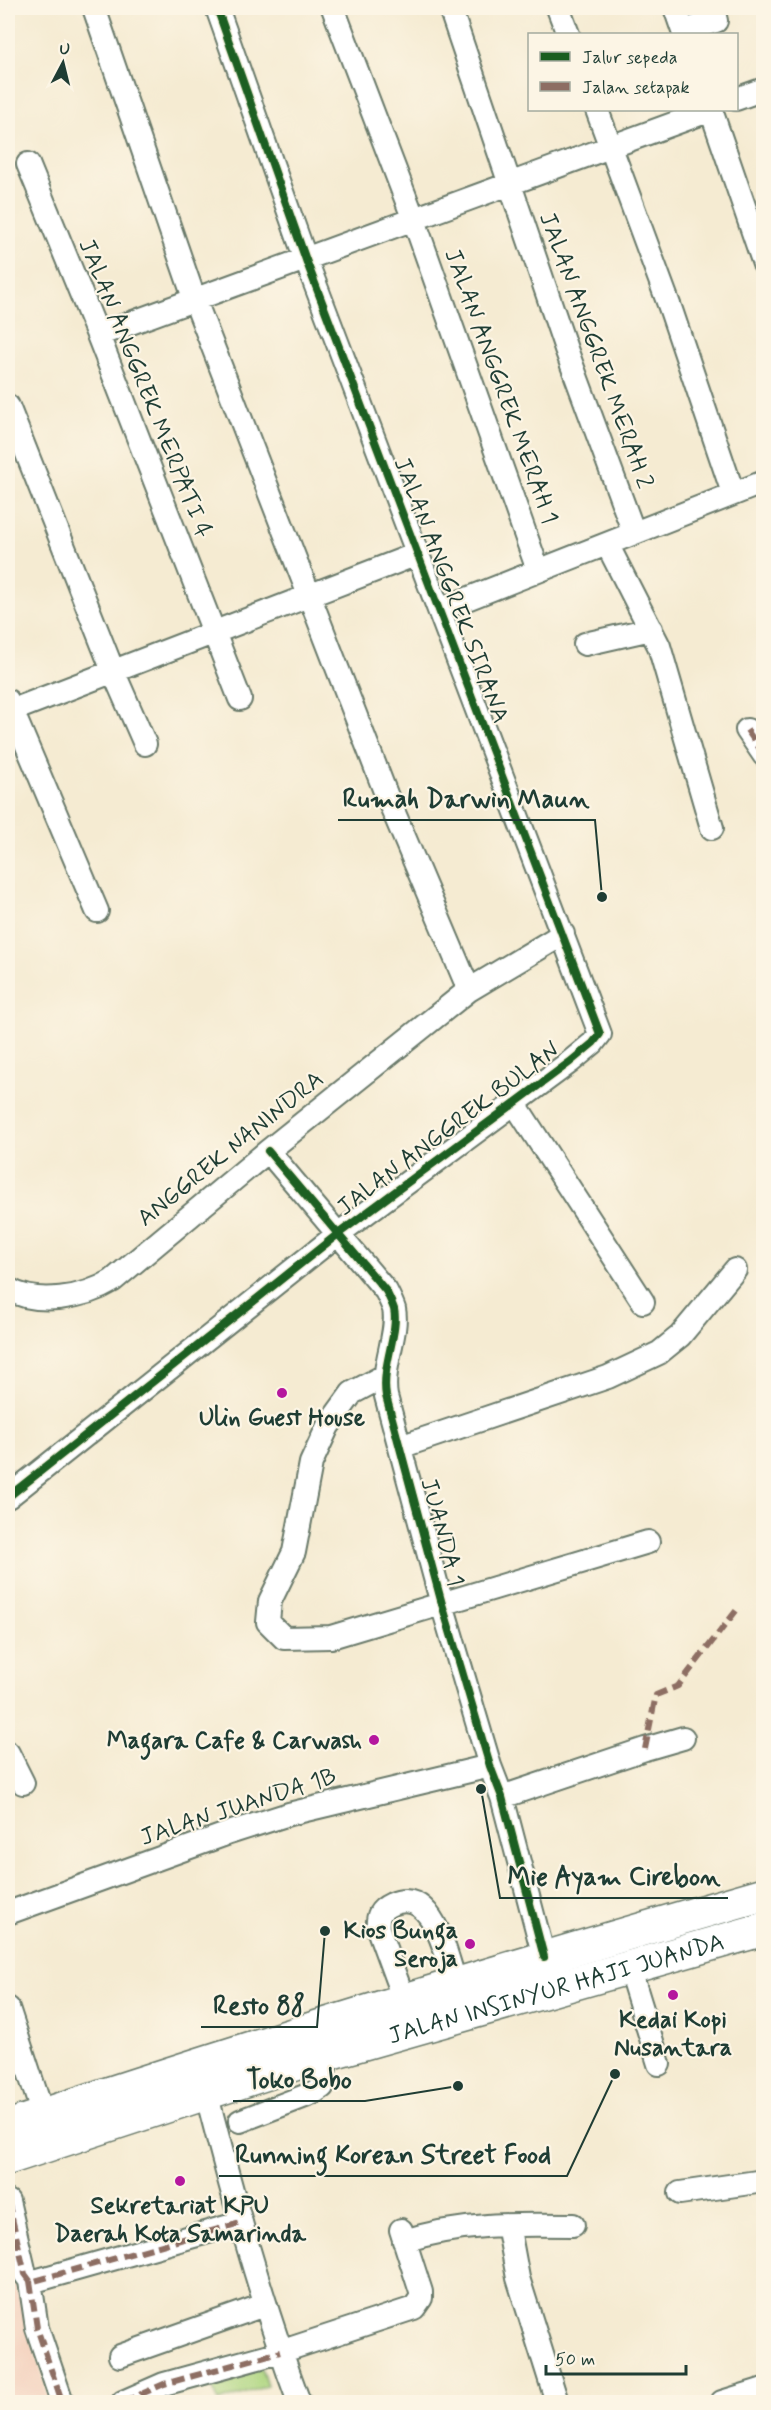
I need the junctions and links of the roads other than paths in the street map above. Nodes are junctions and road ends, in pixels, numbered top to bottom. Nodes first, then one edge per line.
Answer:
1 (94, 8) edge
2 (217, 8) edge
3 (333, 8) edge
4 (450, 8) edge
5 (558, 8) edge
6 (675, 8) edge
7 (716, 21) edge
8 (568, 33) edge
9 (684, 33) edge
10 (764, 89) edge
11 (738, 98) edge
12 (597, 111) edge
13 (708, 111) edge
14 (711, 111) edge
15 (611, 147) junction
16 (28, 164) dead end
17 (510, 185) junction
18 (414, 220) junction
19 (306, 260) junction
20 (764, 264) edge
21 (194, 298) junction
22 (98, 335) junction
23 (10, 412) edge
24 (764, 482) edge
25 (733, 493) junction
26 (634, 533) junction
27 (607, 544) junction
28 (417, 554) junction
29 (538, 570) junction
30 (310, 596) junction
31 (439, 610) junction
32 (651, 629) junction
33 (214, 632) junction
34 (585, 644) dead end
35 (113, 671) junction
36 (240, 699) dead end
37 (9, 708) edge
38 (747, 730) dead end
39 (145, 744) dead end
40 (764, 755) edge
41 (712, 828) dead end
42 (97, 911) dead end
43 (563, 934) junction
44 (469, 990) junction
45 (515, 1104) junction
46 (268, 1151) junction
47 (338, 1234) junction
48 (735, 1270) dead end
49 (8, 1289) edge
50 (643, 1302) dead end
51 (384, 1376) junction
52 (400, 1448) junction
53 (8, 1497) edge
54 (648, 1542) dead end
55 (442, 1604) junction
56 (683, 1738) dead end
57 (8, 1753) edge
58 (490, 1766) junction
59 (23, 1783) dead end
60 (502, 1797) junction
61 (764, 1894) edge
62 (8, 1914) edge
63 (764, 1929) edge
64 (543, 1957) junction
65 (629, 1967) junction
66 (456, 1984) junction
67 (404, 2000) junction
68 (8, 2008) edge
69 (322, 2040) junction
70 (659, 2064) dead end
71 (206, 2092) junction
72 (42, 2115) junction
73 (240, 2121) dead end
74 (8, 2127) edge
75 (8, 2158) edge
76 (764, 2181) edge
77 (680, 2193) dead end
78 (8, 2201) edge
79 (240, 2223) junction
80 (573, 2225) dead end
81 (510, 2235) dead end
82 (30, 2281) junction
83 (264, 2305) junction
84 (280, 2352) junction
85 (120, 2356) dead end
86 (764, 2389) edge
87 (63, 2403) edge
88 (123, 2403) edge
89 (299, 2403) edge
90 (556, 2403) edge
91 (722, 2403) edge

1 - 21 street
2 - 19 street, JALAN ANGGREK SIRANA
3 - 18 street, JALAN ANGGREK MERAH 1
4 - 17 street, JALAN ANGGREK MERAH 2
5 - 8 street
6 - 9 street
7 - 9 street
10 - 11 street
12 - 15 street
13 - 15 street
14 - 20 street
15 - 17 street
15 - 25 street
16 - 22 street, JALAN ANGGREK MERPATI 4
17 - 18 street
17 - 26 street, JALAN ANGGREK MERAH 2
18 - 19 street
18 - 29 street, JALAN ANGGREK MERAH 1
19 - 21 street
19 - 28 street, JALAN ANGGREK SIRANA
21 - 22 street
21 - 30 street
22 - 33 street, JALAN ANGGREK MERPATI 4
23 - 35 street
24 - 25 street
25 - 26 street
26 - 27 street
27 - 29 street
27 - 32 street
28 - 30 street
28 - 31 street, JALAN ANGGREK SIRANA
29 - 31 street
30 - 33 street
30 - 44 street
31 - 43 street, JALAN ANGGREK SIRANA
32 - 34 street
32 - 41 street
33 - 35 street
33 - 36 street, JALAN ANGGREK MERPATI 4
35 - 37 street
35 - 39 street
37 - 42 street
38 - 40 street
43 - 44 street, ANGGREK NANINDRA
43 - 45 street, JALAN ANGGREK BULAN
44 - 46 street, ANGGREK NANINDRA
45 - 47 street, JALAN ANGGREK BULAN
45 - 50 street
46 - 47 street, JUANDA 1
46 - 49 street, ANGGREK NANINDRA
47 - 51 street, JUANDA 1
47 - 53 street, JALAN ANGGREK BULAN
48 - 52 street
51 - 52 street, JUANDA 1
51 - 55 street
52 - 55 street, JUANDA 1
54 - 55 street
55 - 58 street, JUANDA 1
56 - 60 street
57 - 59 street
58 - 60 street, JUANDA 1
58 - 62 street, JALAN JUANDA 1B
60 - 64 street, JUANDA 1
61 - 64 highway, JALAN INSINYUR HAJI JUANDA
63 - 65 highway, JALAN INSINYUR HAJI JUANDA
64 - 66 highway, JALAN INSINYUR HAJI JUANDA
65 - 69 highway, JALAN INSINYUR HAJI JUANDA
65 - 70 street
66 - 67 highway, JALAN INSINYUR HAJI JUANDA
66 - 67 street
67 - 69 highway, JALAN INSINYUR HAJI JUANDA
68 - 72 street
69 - 71 highway, JALAN INSINYUR HAJI JUANDA
69 - 72 highway, JALAN INSINYUR HAJI JUANDA
69 - 73 street
71 - 75 highway, JALAN INSINYUR HAJI JUANDA
71 - 79 street
72 - 74 highway, JALAN INSINYUR HAJI JUANDA
76 - 77 street
78 - 82 street
79 - 82 street
79 - 83 street
80 - 84 street
81 - 90 street
82 - 87 street
83 - 84 street
83 - 85 street
84 - 88 street
84 - 89 street
86 - 91 street

